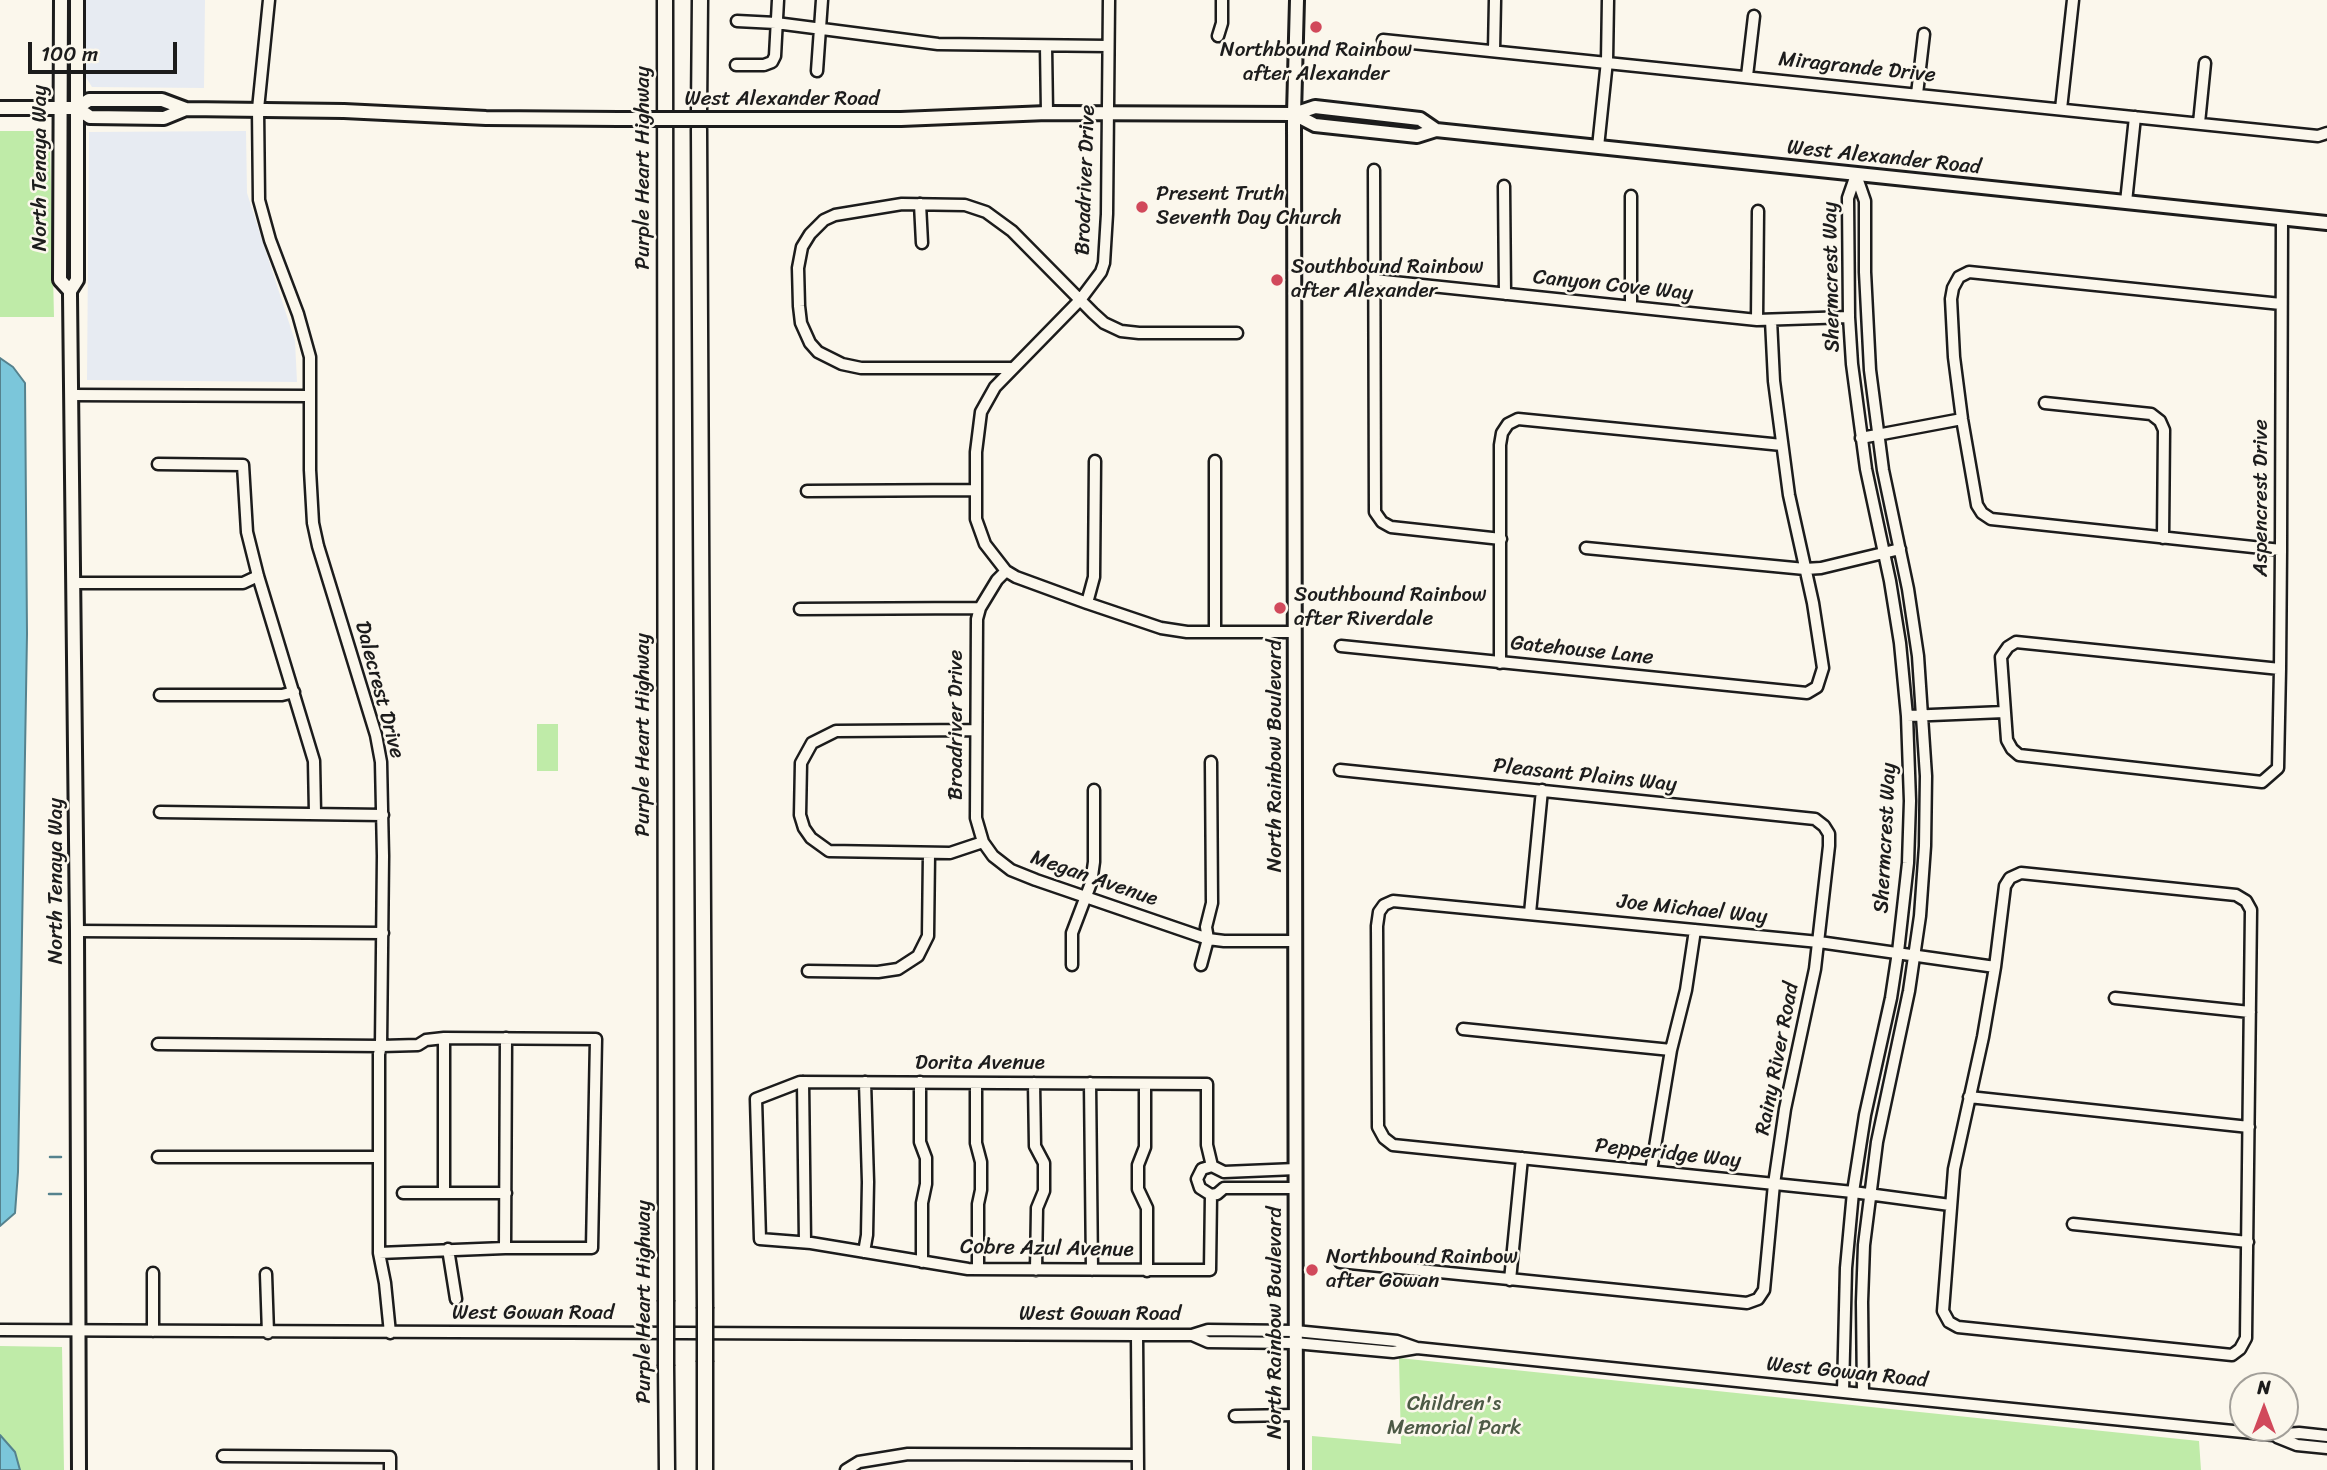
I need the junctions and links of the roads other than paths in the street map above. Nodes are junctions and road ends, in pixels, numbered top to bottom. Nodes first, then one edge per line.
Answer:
1 (61, 0) edge
2 (77, 0) edge
3 (270, 0) edge
4 (665, 0) edge
5 (700, 0) edge
6 (778, 0) edge
7 (822, 0) edge
8 (1109, 0) edge
9 (1222, 0) edge
10 (1297, 0) edge
11 (1495, 0) edge
12 (1608, 0) edge
13 (2073, 0) edge
14 (1754, 16) dead end
15 (737, 21) dead end
16 (776, 23) junction
17 (820, 30) junction
18 (1924, 34) dead end
19 (1218, 36) dead end
20 (1383, 40) dead end
21 (1046, 46) junction
22 (1108, 46) junction
23 (1494, 51) junction
24 (1606, 61) junction
25 (2206, 63) dead end
26 (736, 65) dead end
27 (817, 71) dead end
28 (1747, 76) junction
29 (1917, 94) junction
30 (0, 108) edge
31 (59, 108) junction
32 (77, 108) junction
33 (258, 109) junction
34 (2061, 109) junction
35 (699, 112) dead end
36 (1047, 113) junction
37 (1107, 113) junction
38 (1294, 114) junction
39 (2135, 117) junction
40 (2199, 123) junction
41 (699, 129) dead end
42 (1436, 130) junction
43 (2327, 133) edge
44 (1598, 147) junction
45 (1374, 170) dead end
46 (1856, 175) junction
47 (1504, 186) dead end
48 (1631, 196) dead end
49 (2126, 202) junction
50 (920, 204) junction
51 (1758, 211) dead end
52 (2282, 218) junction
53 (2327, 223) edge
54 (922, 243) dead end
55 (1374, 279) junction
56 (70, 291) junction
57 (1505, 294) junction
58 (1080, 300) junction
59 (2281, 304) junction
60 (1630, 307) junction
61 (1849, 317) junction
62 (1757, 320) junction
63 (1771, 320) junction
64 (1237, 333) dead end
65 (1010, 368) junction
66 (71, 395) junction
67 (310, 396) junction
68 (2045, 402) dead end
69 (1962, 419) junction
70 (1878, 435) junction
71 (1861, 438) junction
72 (1782, 446) junction
73 (1096, 461) dead end
74 (1215, 461) dead end
75 (158, 464) dead end
76 (975, 490) junction
77 (807, 491) dead end
78 (2164, 538) junction
79 (1501, 539) junction
80 (1586, 548) dead end
81 (1900, 549) junction
82 (2281, 550) junction
83 (1883, 553) junction
84 (1805, 569) junction
85 (1006, 571) junction
86 (258, 576) junction
87 (74, 583) junction
88 (1087, 603) junction
89 (980, 608) junction
90 (800, 609) dead end
91 (1215, 632) junction
92 (1295, 632) junction
93 (1340, 646) dead end
94 (1500, 663) junction
95 (2280, 668) junction
96 (293, 692) junction
97 (160, 695) dead end
98 (2004, 712) junction
99 (1924, 715) junction
100 (1907, 716) junction
101 (976, 730) junction
102 (1212, 762) dead end
103 (1340, 770) dead end
104 (1094, 790) dead end
105 (1542, 790) junction
106 (160, 812) dead end
107 (315, 813) junction
108 (383, 815) junction
109 (1824, 826) joint
110 (983, 842) junction
111 (929, 853) junction
112 (1085, 897) junction
113 (1530, 913) junction
114 (1695, 930) junction
115 (77, 931) junction
116 (383, 933) junction
117 (1208, 939) junction
118 (1296, 942) junction
119 (1819, 942) junction
120 (1898, 952) junction
121 (1914, 954) junction
122 (1072, 965) dead end
123 (1201, 965) dead end
124 (1995, 967) junction
125 (808, 971) dead end
126 (2115, 998) dead end
127 (2250, 1012) junction
128 (1463, 1029) dead end
129 (444, 1038) junction
130 (506, 1038) junction
131 (158, 1044) dead end
132 (381, 1046) junction
133 (1671, 1050) junction
134 (803, 1082) junction
135 (865, 1082) junction
136 (920, 1082) junction
137 (976, 1083) junction
138 (1034, 1083) junction
139 (1090, 1083) junction
140 (1145, 1084) junction
141 (1969, 1097) junction
142 (2249, 1127) junction
143 (1384, 1138) joint
144 (158, 1157) dead end
145 (379, 1157) junction
146 (1522, 1158) junction
147 (1212, 1166) junction
148 (1296, 1169) junction
149 (1651, 1171) junction
150 (1774, 1184) junction
151 (1296, 1188) junction
152 (1853, 1192) junction
153 (444, 1193) junction
154 (506, 1193) junction
155 (403, 1194) dead end
156 (1870, 1194) junction
157 (1210, 1195) junction
158 (1950, 1205) junction
159 (2073, 1224) dead end
160 (760, 1239) joint
161 (805, 1242) junction
162 (2248, 1242) junction
163 (505, 1248) junction
164 (448, 1249) junction
165 (864, 1252) junction
166 (379, 1253) junction
167 (922, 1262) junction
168 (1339, 1262) dead end
169 (978, 1269) junction
170 (1036, 1270) junction
171 (1092, 1270) junction
172 (1147, 1271) junction
173 (153, 1273) dead end
174 (266, 1274) dead end
175 (1510, 1280) junction
176 (456, 1299) dead end
177 (0, 1330) edge
178 (78, 1330) junction
179 (153, 1331) junction
180 (268, 1333) junction
181 (390, 1333) junction
182 (1137, 1335) junction
183 (1295, 1337) junction
184 (1843, 1392) junction
185 (1863, 1394) junction
186 (1295, 1415) junction
187 (1236, 1416) dead end
188 (2229, 1431) edge
189 (2299, 1433) edge
190 (2327, 1436) edge
191 (2290, 1442) edge
192 (2327, 1448) edge
193 (1138, 1455) junction
194 (223, 1456) dead end
195 (79, 1470) edge
196 (390, 1470) edge
197 (667, 1470) edge
198 (705, 1470) edge
199 (846, 1470) edge
200 (1138, 1470) edge
201 (1296, 1470) edge

1 - 31 main road, North Tenaya Way
2 - 32 main road, North Tenaya Way
3 - 33 street, Dalecrest Drive
4 - 197 highway, Purple Heart Highway, bridge
5 - 35 highway
6 - 16 street
7 - 17 street
8 - 22 street, Broadriver Drive
9 - 19 street
10 - 38 main road, North Rainbow Boulevard
11 - 23 street
12 - 24 street
13 - 34 street
14 - 28 street
15 - 16 street
16 - 17 street
16 - 26 street
17 - 21 street
17 - 27 street
18 - 29 street
20 - 23 street, Miragrande Drive
21 - 22 street
21 - 36 street
22 - 37 street, Broadriver Drive
23 - 24 street, Miragrande Drive
24 - 28 street, Miragrande Drive
24 - 44 street
25 - 40 street
28 - 29 street, Miragrande Drive
29 - 34 street, Miragrande Drive
30 - 31 main road, West Alexander Road
31 - 32 main road, West Alexander Road
31 - 56 main road, North Tenaya Way
32 - 33 main road, West Alexander Road
32 - 56 main road, North Tenaya Way
33 - 36 main road, West Alexander Road, bridge
33 - 67 street, Dalecrest Drive
34 - 39 street, Miragrande Drive
36 - 37 main road, West Alexander Road
37 - 38 main road, West Alexander Road
37 - 58 street, Broadriver Drive
38 - 42 main road, West Alexander Road
38 - 42 main road, West Alexander Road
38 - 92 main road, North Rainbow Boulevard
39 - 40 street, Miragrande Drive
39 - 49 street
40 - 43 street, Miragrande Drive
41 - 198 highway, bridge
42 - 44 main road, West Alexander Road
44 - 46 main road, West Alexander Road
45 - 55 street
46 - 49 main road, West Alexander Road
46 - 61 street, Shermcrest Way
46 - 70 street, Shermcrest Way
47 - 57 street
48 - 60 street
49 - 52 main road, West Alexander Road
50 - 54 street
50 - 58 street
50 - 65 street
51 - 62 street
52 - 53 main road, West Alexander Road
52 - 59 street, Aspencrest Drive
55 - 57 street, Canyon Cove Way
55 - 79 street
56 - 66 main road, North Tenaya Way
57 - 60 street, Canyon Cove Way
58 - 64 street
58 - 65 street, Broadriver Drive
59 - 69 street
59 - 82 street, Aspencrest Drive
60 - 62 street, Canyon Cove Way
61 - 63 street, Canyon Cove Way
61 - 71 street, Shermcrest Way
62 - 63 street, Canyon Cove Way
63 - 72 street
65 - 76 street, Broadriver Drive
66 - 67 street
66 - 87 main road, North Tenaya Way
67 - 108 street, Dalecrest Drive
68 - 78 street
69 - 70 street
69 - 78 street
70 - 71 street
70 - 81 street, Shermcrest Way
71 - 83 street, Shermcrest Way
72 - 79 street
72 - 84 street
73 - 88 street
74 - 91 street
75 - 86 street
76 - 77 street
76 - 85 street, Broadriver Drive
78 - 82 street
79 - 94 street
80 - 84 street
81 - 83 street
81 - 99 street, Shermcrest Way
82 - 95 street, Aspencrest Drive
83 - 84 street
83 - 100 street, Shermcrest Way
84 - 94 street, Gatehouse Lane
85 - 88 street
85 - 89 street, Broadriver Drive
86 - 87 street
86 - 96 street
87 - 115 main road, North Tenaya Way
88 - 91 street
89 - 90 street
89 - 101 street, Broadriver Drive
91 - 92 street
92 - 118 main road, North Rainbow Boulevard
93 - 94 street, Gatehouse Lane
95 - 98 street
95 - 98 street, Aspencrest Drive
96 - 97 street
96 - 107 street
98 - 99 street
99 - 100 street
99 - 121 street, Shermcrest Way
100 - 120 street, Shermcrest Way
101 - 110 street, Broadriver Drive
101 - 111 street
102 - 117 street
103 - 105 street, Pleasant Plains Way
104 - 112 street
105 - 109 street, Pleasant Plains Way
105 - 113 street
106 - 107 street
107 - 108 street
108 - 116 street, Dalecrest Drive
109 - 119 street, Rainy River Road
110 - 111 street
110 - 112 street, Megan Avenue
111 - 125 street
112 - 117 street, Megan Avenue
112 - 122 street
113 - 114 street, Joe Michael Way
113 - 143 street, Joe Michael Way
114 - 119 street, Joe Michael Way
114 - 133 street
115 - 116 street
115 - 178 main road, North Tenaya Way
116 - 132 street, Dalecrest Drive
117 - 118 street, Megan Avenue
117 - 123 street
118 - 148 main road, North Rainbow Boulevard
119 - 120 street, Joe Michael Way
119 - 150 street, Rainy River Road
120 - 121 street, Joe Michael Way
120 - 152 street, Shermcrest Way
121 - 124 street, Joe Michael Way
121 - 156 street, Shermcrest Way
124 - 127 street
124 - 141 street
126 - 127 street
127 - 142 street
128 - 133 street
129 - 130 street
129 - 132 street
129 - 153 street
130 - 154 street
130 - 163 street
131 - 132 street
132 - 145 street, Dalecrest Drive
133 - 149 street
134 - 135 street, Dorita Avenue
134 - 160 street, Dorita Avenue
134 - 161 street
135 - 136 street, Dorita Avenue
135 - 165 street
136 - 137 street, Dorita Avenue
136 - 167 street
137 - 138 street, Dorita Avenue
137 - 169 street
138 - 139 street, Dorita Avenue
138 - 170 street
139 - 140 street, Dorita Avenue
139 - 171 street
140 - 147 street, Dorita Avenue
140 - 172 street
141 - 142 street
141 - 158 street
142 - 162 street
143 - 146 street, Pepperidge Way
144 - 145 street
145 - 166 street, Dalecrest Drive
146 - 149 street, Pepperidge Way
146 - 175 street
147 - 148 street
147 - 157 street
148 - 151 main road, North Rainbow Boulevard
149 - 150 street, Pepperidge Way
150 - 152 street, Pepperidge Way
150 - 175 street, Rainy River Road
151 - 157 street
151 - 183 main road, North Rainbow Boulevard
152 - 156 street, Pepperidge Way
152 - 184 street, Shermcrest Way
153 - 154 street
153 - 155 street
154 - 163 street
156 - 158 street, Pepperidge Way
156 - 185 street, Shermcrest Way
157 - 172 street, Cobre Azul Avenue
158 - 162 street
159 - 162 street
160 - 161 street, Cobre Azul Avenue
161 - 165 street, Cobre Azul Avenue
163 - 164 street
164 - 166 street
164 - 176 street
165 - 167 street, Cobre Azul Avenue
166 - 181 street, Dalecrest Drive
167 - 169 street, Cobre Azul Avenue
168 - 175 street
169 - 170 street, Cobre Azul Avenue
170 - 171 street, Cobre Azul Avenue
171 - 172 street, Cobre Azul Avenue
173 - 179 street
174 - 180 street
177 - 178 street, West Gowan Road
178 - 179 street, West Gowan Road
178 - 195 main road, North Tenaya Way
179 - 180 street, West Gowan Road
180 - 181 street, West Gowan Road
181 - 182 street, West Gowan Road
182 - 183 street, West Gowan Road
182 - 193 street
183 - 184 street, West Gowan Road
183 - 186 main road, North Rainbow Boulevard
184 - 185 street, West Gowan Road
185 - 188 street, West Gowan Road
186 - 187 street
186 - 201 main road, North Rainbow Boulevard
189 - 190 street, West Gowan Road
191 - 192 street, West Gowan Road
193 - 199 street
193 - 200 street
194 - 196 street

